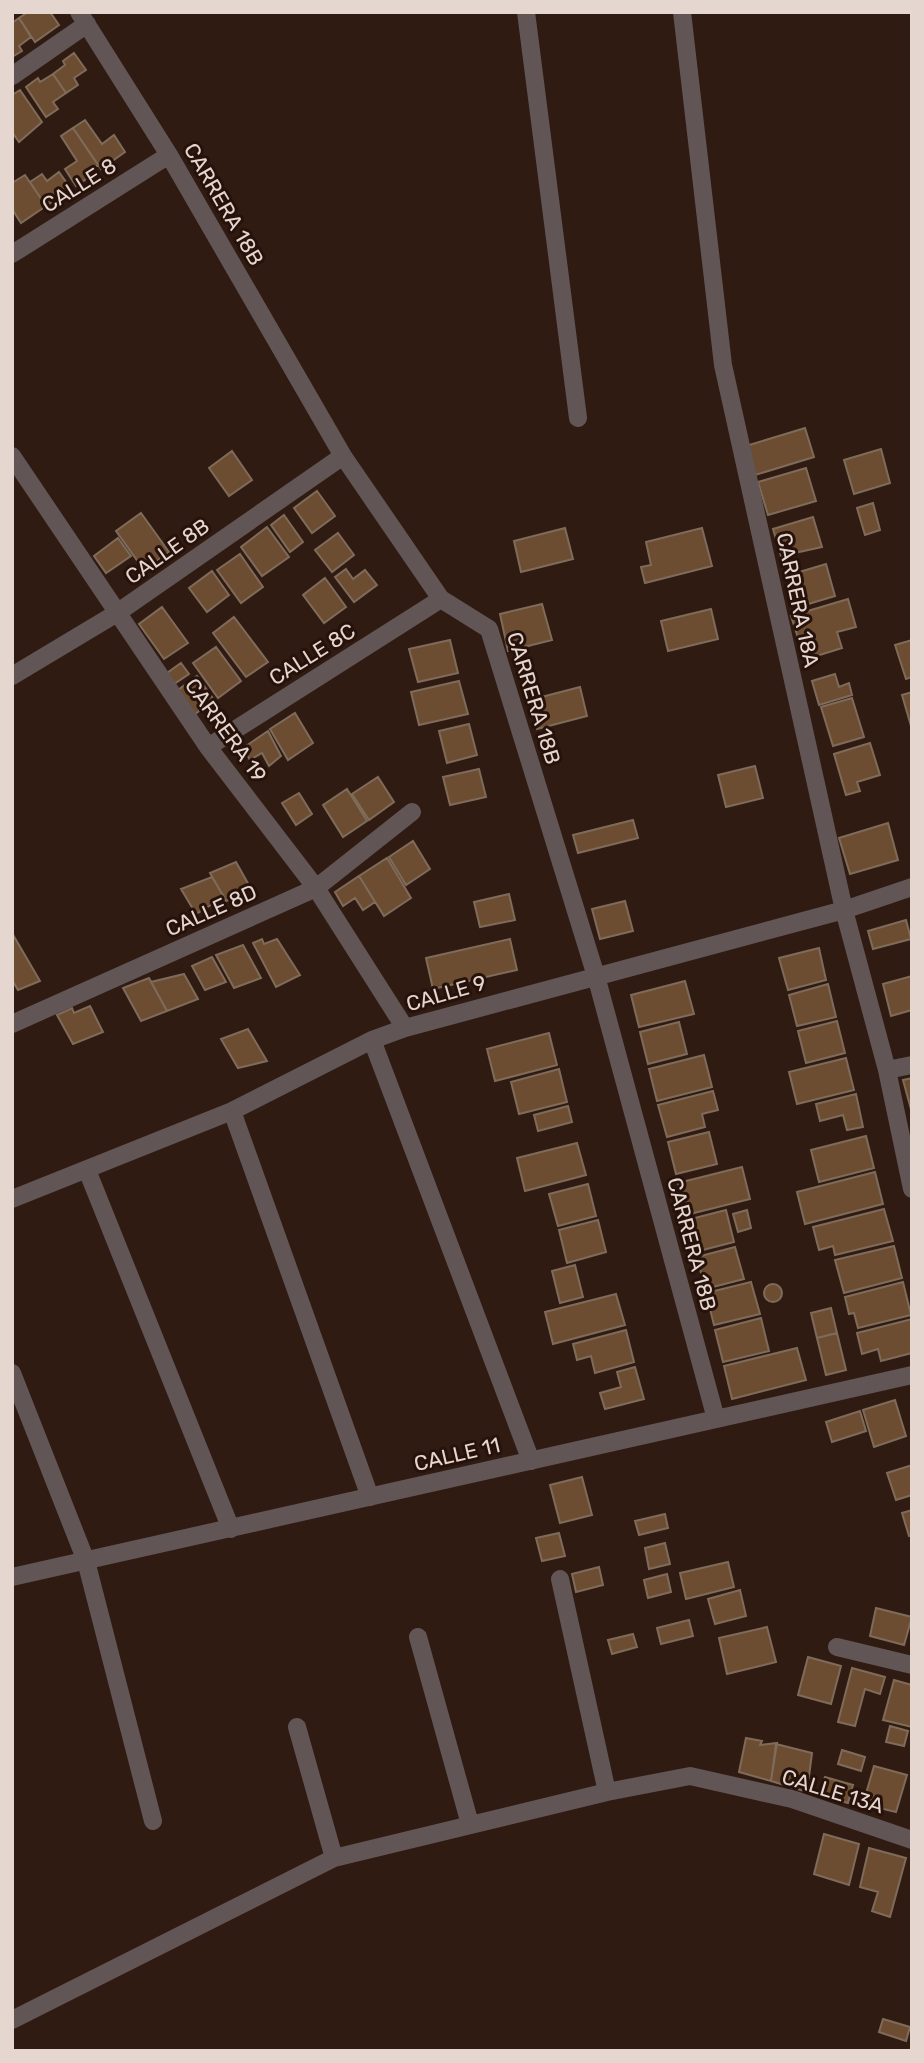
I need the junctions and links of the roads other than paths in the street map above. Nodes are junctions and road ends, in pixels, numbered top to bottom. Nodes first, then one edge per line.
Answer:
1 (526, 12) edge
2 (682, 12) edge
3 (83, 18) edge
4 (12, 76) edge
5 (169, 155) junction
6 (12, 254) edge
7 (579, 418) dead end
8 (12, 456) edge
9 (343, 456) junction
10 (441, 599) junction
11 (117, 613) junction
12 (12, 676) edge
13 (208, 747) junction
14 (412, 811) dead end
15 (912, 887) edge
16 (316, 888) junction
17 (844, 910) junction
18 (596, 975) junction
19 (12, 1024) edge
20 (405, 1028) junction
21 (372, 1040) junction
22 (912, 1065) edge
23 (887, 1070) junction
24 (232, 1111) junction
25 (87, 1170) junction
26 (912, 1189) edge
27 (12, 1199) edge
28 (12, 1373) edge
29 (912, 1375) edge
30 (716, 1419) junction
31 (531, 1461) junction
32 (370, 1497) junction
33 (231, 1529) junction
34 (86, 1561) junction
35 (12, 1577) edge
36 (560, 1579) dead end
37 (418, 1637) dead end
38 (837, 1647) dead end
39 (912, 1665) edge
40 (297, 1727) dead end
41 (607, 1791) junction
42 (153, 1821) dead end
43 (470, 1824) junction
44 (912, 1840) edge
45 (334, 1858) junction
46 (12, 2020) edge

1 - 7 street
2 - 17 street, CARRERA 18A
3 - 4 street
3 - 5 street, CARRERA 18B
5 - 6 street, CALLE 8
5 - 9 street, CARRERA 18B
8 - 11 street, CARRERA 19
9 - 10 street, CARRERA 18B
9 - 11 street, CALLE 8B
10 - 13 street, CALLE 8C
10 - 18 street, CARRERA 18B
11 - 12 street, CALLE 8B
11 - 13 street, CARRERA 19
13 - 16 street, CARRERA 19
14 - 16 street, CALLE 8D
15 - 17 street, CALLE 9
16 - 19 street, CALLE 8D
16 - 20 street, CARRERA 19
17 - 18 street, CALLE 9
17 - 23 street, CARRERA 18A
18 - 20 street, CALLE 9
18 - 30 street, CARRERA 18B
20 - 21 street, CALLE 9
21 - 24 street, CALLE 9
21 - 31 street
22 - 23 street
23 - 26 street, CARRERA 18A
24 - 25 street, CALLE 9
24 - 32 street
25 - 27 street, CALLE 9
25 - 33 street
28 - 34 street
29 - 30 street, CALLE 11
30 - 31 street, CALLE 11
31 - 32 street, CALLE 11
32 - 33 street, CALLE 11
33 - 34 street, CALLE 11
34 - 35 street, CALLE 11
34 - 42 street
36 - 41 street
37 - 43 street
38 - 39 street
40 - 45 street
41 - 43 street, CALLE 13A
41 - 44 street, CALLE 13A
43 - 45 street, CALLE 13A
45 - 46 street, CALLE 13A

